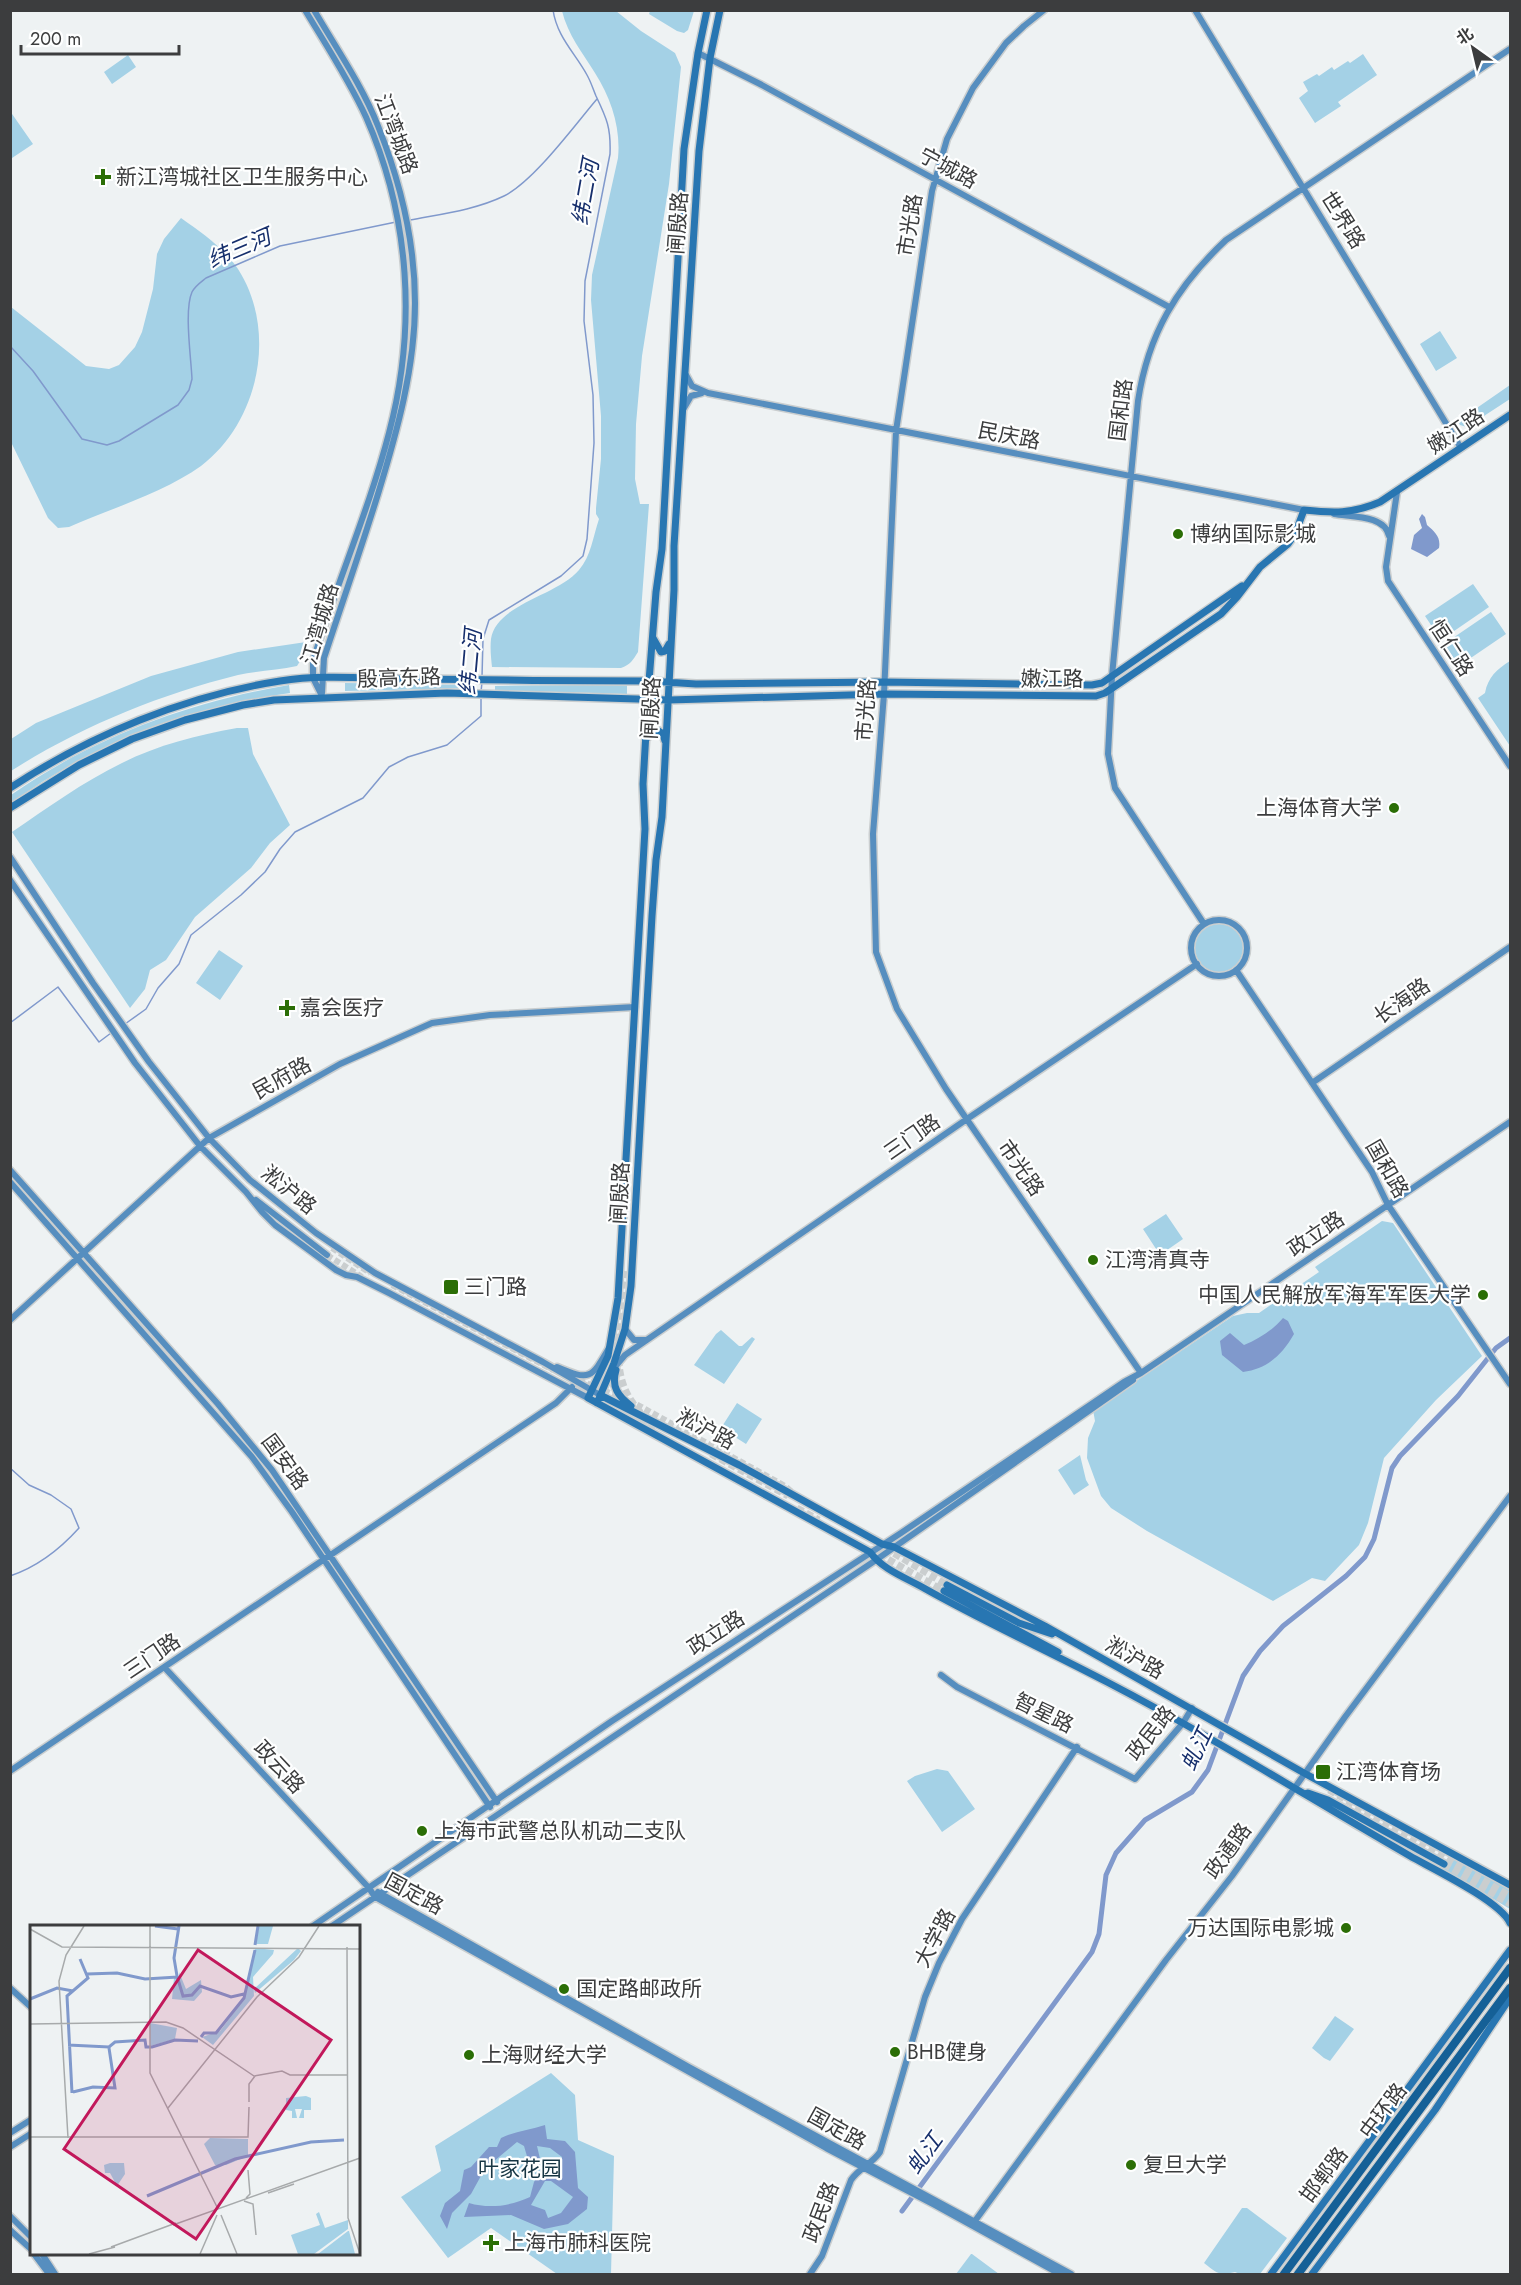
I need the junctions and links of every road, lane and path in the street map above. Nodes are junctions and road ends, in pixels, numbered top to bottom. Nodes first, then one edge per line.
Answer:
1 (305, 10) edge
2 (314, 10) edge
3 (1044, 10) edge
4 (1196, 10) edge
5 (720, 12) edge
6 (707, 13) edge
7 (1510, 49) edge
8 (698, 53) junction
9 (710, 58) junction
10 (690, 104) junction
11 (705, 106) junction
12 (935, 179) junction
13 (1304, 190) junction
14 (1169, 307) junction
15 (685, 369) junction
16 (708, 393) junction
17 (1510, 415) edge
18 (682, 419) junction
19 (896, 431) junction
20 (1461, 448) junction
21 (1130, 477) junction
22 (1397, 492) junction
23 (1304, 510) junction
24 (1333, 513) junction
25 (1390, 542) junction
26 (1250, 578) junction
27 (671, 631) junction
28 (652, 636) junction
29 (1112, 676) junction
30 (314, 678) junction
31 (322, 678) junction
32 (649, 681) junction
33 (670, 682) junction
34 (884, 682) junction
35 (1112, 688) junction
36 (884, 694) junction
37 (322, 696) junction
38 (648, 699) junction
39 (669, 700) junction
40 (646, 743) junction
41 (666, 744) junction
42 (1510, 766) edge
43 (10, 788) edge
44 (10, 808) edge
45 (10, 857) edge
46 (10, 880) edge
47 (1204, 924) junction
48 (1510, 947) edge
49 (650, 956) junction
50 (637, 961) junction
51 (1197, 964) junction
52 (1236, 970) junction
53 (635, 1007) junction
54 (643, 1052) junction
55 (632, 1061) junction
56 (1312, 1083) junction
57 (642, 1113) junction
58 (967, 1119) junction
59 (1510, 1122) edge
60 (209, 1138) junction
61 (200, 1146) junction
62 (627, 1155) junction
63 (10, 1170) edge
64 (250, 1180) junction
65 (10, 1182) edge
66 (246, 1192) junction
67 (1388, 1205) junction
68 (332, 1248) tunnel mouth
69 (83, 1253) junction
70 (327, 1255) tunnel mouth
71 (78, 1259) junction
72 (10, 1320) edge
73 (626, 1329) junction
74 (647, 1340) junction
75 (621, 1344) junction
76 (610, 1345) junction
77 (543, 1362) junction
78 (618, 1362) junction
79 (1141, 1373) junction
80 (609, 1376) junction
81 (575, 1382) junction
82 (1510, 1384) edge
83 (571, 1389) junction
84 (590, 1395) junction
85 (598, 1399) junction
86 (640, 1413) junction
87 (1510, 1496) edge
88 (882, 1544) junction
89 (894, 1547) junction
90 (870, 1552) junction
91 (330, 1556) junction
92 (323, 1560) junction
93 (876, 1560) junction
94 (1071, 1642) junction
95 (165, 1668) junction
96 (941, 1676) dead end
97 (1096, 1676) junction
98 (1192, 1708) junction
99 (1183, 1723) junction
100 (1077, 1747) junction
101 (10, 1771) edge
102 (1304, 1773) junction
103 (1135, 1779) joint
104 (1294, 1787) junction
105 (497, 1802) junction
106 (490, 1807) junction
107 (1444, 1864) tunnel mouth
108 (1510, 1885) edge
109 (369, 1888) junction
110 (381, 1893) junction
111 (375, 1897) junction
112 (1510, 1923) edge
113 (314, 1925) edge
114 (333, 1925) edge
115 (1510, 1950) edge
116 (1510, 1968) edge
117 (10, 1988) edge
118 (1510, 1988) edge
119 (1510, 1998) edge
120 (30, 2006) edge
121 (30, 2120) edge
122 (10, 2133) edge
123 (30, 2134) edge
124 (10, 2147) edge
125 (865, 2166) junction
126 (10, 2216) edge
127 (974, 2224) junction
128 (10, 2230) edge
129 (30, 2236) edge
130 (30, 2249) edge
131 (35, 2255) edge
132 (43, 2255) edge
133 (49, 2274) edge
134 (55, 2274) edge
135 (810, 2274) edge
136 (1060, 2274) edge
137 (1071, 2274) edge
138 (1271, 2274) edge
139 (1284, 2274) edge
140 (1298, 2274) edge
141 (1312, 2274) edge

1 - 30 street, 江湾城路
2 - 31 street, 江湾城路
3 - 12 street, 市光路
4 - 13 street, 世界路
5 - 6 main road
5 - 9 main road, 闸殷路
6 - 8 main road, 闸殷路
7 - 13 street, 国和路
8 - 9 street, 宁城路
8 - 10 main road, 闸殷路
9 - 11 main road, 闸殷路
9 - 12 street, 宁城路
10 - 11 main road
10 - 28 main road, 闸殷路
11 - 15 main road, 闸殷路
12 - 14 street, 宁城路
12 - 19 street, 市光路
13 - 14 street, 国和路
13 - 20 street, 世界路
14 - 21 street, 国和路
15 - 16 street, 民庆路
15 - 18 main road, 闸殷路
16 - 18 street
16 - 19 street, 民庆路
17 - 20 main road, 嫩江路
18 - 27 main road, 闸殷路
19 - 21 street, 民庆路
19 - 34 street, 市光路
20 - 22 main road, 嫩江路
21 - 23 street, 民庆路
21 - 29 street, 国和路
22 - 24 main road, 嫩江路
22 - 25 street, 恒仁路
23 - 24 main road, 嫩江路
23 - 26 main road, 嫩江路
24 - 25 street
25 - 42 street, 恒仁路
26 - 29 main road, 嫩江路
26 - 35 main road, 嫩江路
27 - 28 main road
27 - 33 main road, 闸殷路
28 - 32 main road, 闸殷路
29 - 34 main road, 嫩江路
29 - 35 street, 国和路
30 - 31 main road, 殷高东路
30 - 37 street, 江湾城路
30 - 43 main road, 殷高东路
31 - 32 main road, 殷高东路
31 - 37 street, 江湾城路
32 - 33 main road, 殷高东路
32 - 38 main road, 闸殷路
33 - 34 main road, 殷高东路
33 - 39 main road, 闸殷路
34 - 36 street, 市光路
35 - 36 main road, 嫩江路
35 - 47 street, 国和路
36 - 39 main road, 殷高东路
36 - 58 street, 市光路
37 - 38 main road, 殷高东路
37 - 44 main road, 殷高东路
38 - 39 main road, 殷高东路
38 - 40 main road, 闸殷路
39 - 41 main road, 闸殷路
40 - 41 main road
40 - 50 main road, 闸殷路
41 - 49 main road, 闸殷路
45 - 60 street, 淞沪路
46 - 61 street, 淞沪路
47 - 51 street
47 - 52 street
48 - 56 street, 长海路
49 - 50 main road
49 - 54 main road, 闸殷路
50 - 53 main road, 闸殷路
51 - 52 street
51 - 58 street, 三门路
52 - 56 street, 国和路
53 - 55 main road, 闸殷路
53 - 60 street, 民府路
54 - 55 main road
54 - 57 main road, 闸殷路
55 - 62 main road, 闸殷路
56 - 67 street, 国和路
57 - 62 main road
57 - 73 main road, 闸殷路
58 - 74 street, 三门路
58 - 79 street, 市光路
59 - 67 street, 政立路
60 - 61 street, 民府路
60 - 64 street, 淞沪路
61 - 66 street, 淞沪路
61 - 69 street, 民府路
62 - 76 main road, 闸殷路
63 - 69 street, 国安路
64 - 68 street
64 - 77 street, 淞沪路
65 - 71 street, 国安路
66 - 70 street
66 - 83 street, 淞沪路
67 - 79 street, 政立路
67 - 82 street, 国和路
69 - 71 street, 民府路
69 - 91 street, 国安路
71 - 72 street, 民府路
71 - 92 street, 国安路
73 - 74 street
73 - 75 main road, 闸殷路
74 - 78 street, 三门路
75 - 78 main road
75 - 80 main road, 闸殷路
76 - 77 street
76 - 84 main road, 闸殷路
77 - 81 street, 淞沪路
78 - 80 street, 三门路
78 - 86 main road
79 - 88 street, 政立路
79 - 89 street, 政立路
80 - 85 main road, 闸殷路
81 - 83 street, 三门路
81 - 84 street, 淞沪路
83 - 84 street, 淞沪路
83 - 91 street, 三门路
84 - 85 main road, 淞沪路
85 - 86 main road, 淞沪路
85 - 90 main road, 淞沪路
86 - 88 main road, 淞沪路
87 - 102 street, 政通路
88 - 89 main road, 淞沪路
88 - 90 street, 政立路
89 - 93 street, 政立路
89 - 94 main road, 淞沪路
90 - 93 main road, 淞沪路
90 - 105 street, 政立路
91 - 92 street, 三门路
91 - 105 street, 国安路
92 - 95 street, 三门路
92 - 106 street, 国安路
93 - 97 main road, 淞沪路
93 - 110 street, 政立路
94 - 97 main road
94 - 98 main road, 淞沪路
95 - 101 street, 三门路
95 - 109 street, 政云路
96 - 100 street, 智星路
97 - 99 main road, 淞沪路
98 - 99 street, 政民路
98 - 102 main road, 淞沪路
99 - 103 street, 政民路
99 - 104 main road, 淞沪路
100 - 103 street, 智星路
100 - 125 street, 大学路
102 - 104 street, 政通路
102 - 108 main road, 淞沪路
104 - 107 main road
104 - 112 main road, 淞沪路
104 - 127 street, 政通路
105 - 106 street, 政立路
106 - 109 street, 政立路
109 - 110 street, 国定路
109 - 111 street, 国定路
109 - 113 street, 政立路
110 - 111 street, 政立路
110 - 125 street, 国定路
111 - 114 street, 政立路
111 - 125 street, 国定路
115 - 138 main road, 邯郸路
116 - 139 highway, 中环路
117 - 120 street
118 - 140 highway, 中环路
119 - 141 main road
121 - 122 street
123 - 124 street
125 - 127 street, 国定路
125 - 135 street, 政民路
126 - 129 street
127 - 136 street, 国定路
127 - 137 street, 国定路
128 - 130 street
131 - 133 street
132 - 134 street

